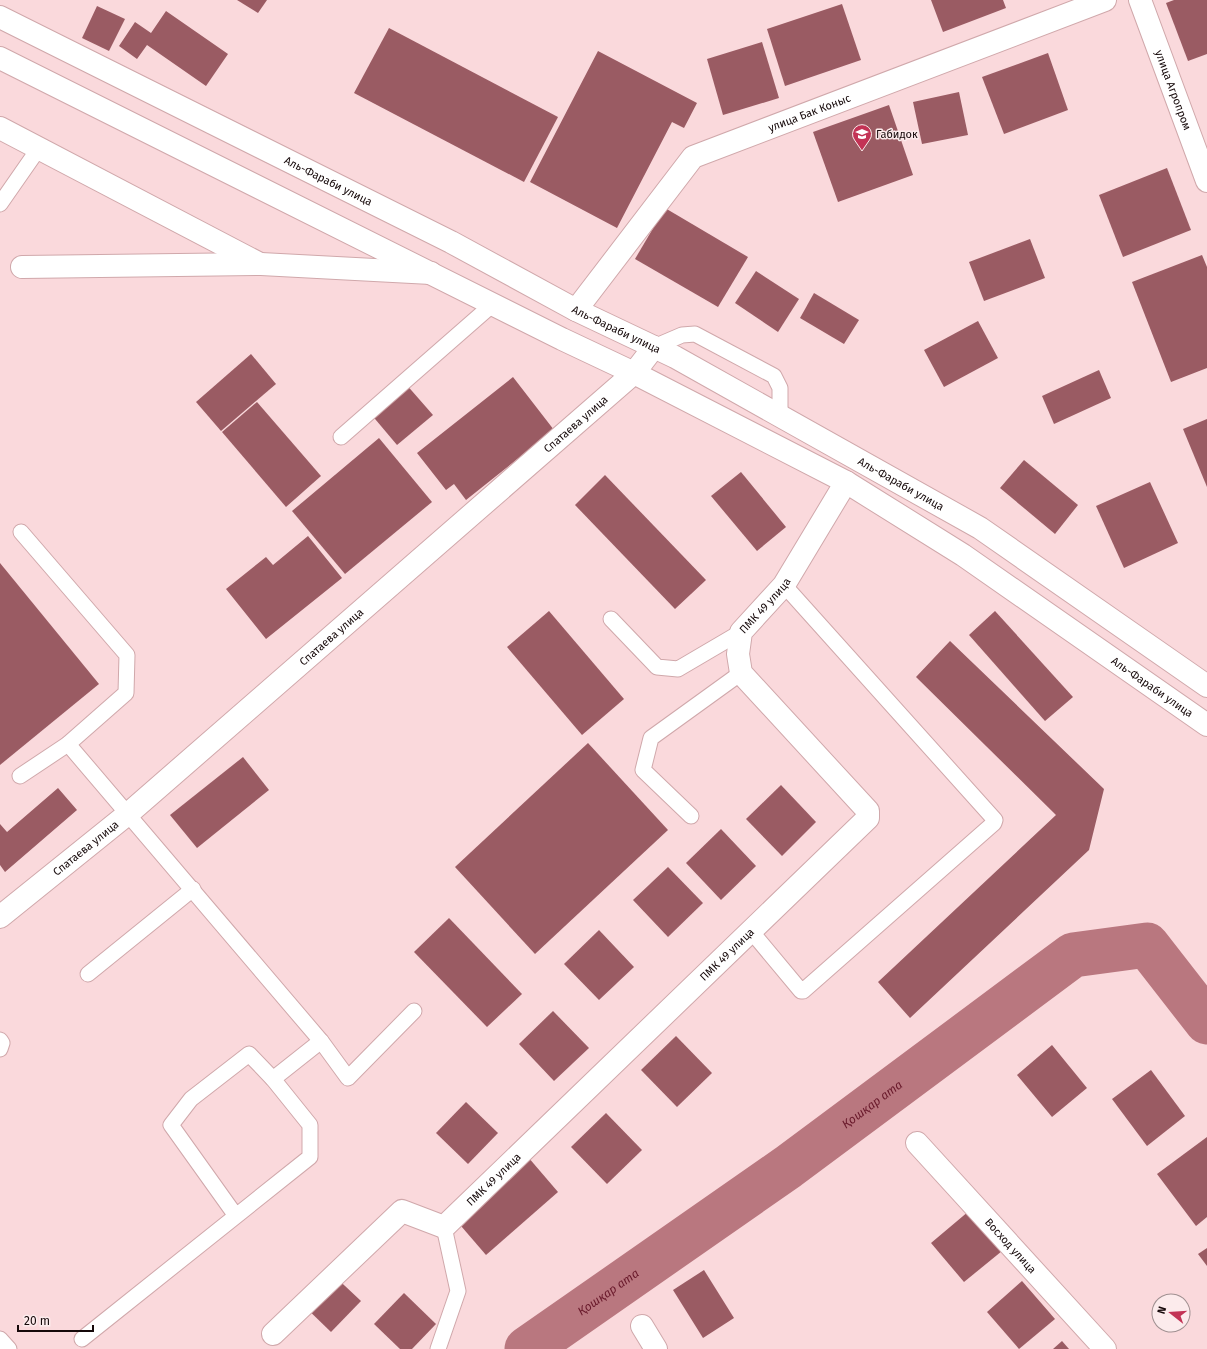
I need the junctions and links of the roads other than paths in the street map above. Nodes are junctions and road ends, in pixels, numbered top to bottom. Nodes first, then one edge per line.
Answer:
1 (1105, 0) edge
2 (1140, 0) edge
3 (0, 17) edge
4 (0, 58) edge
5 (0, 128) edge
6 (39, 148) junction
7 (1207, 181) edge
8 (0, 204) edge
9 (261, 264) junction
10 (22, 267) dead end
11 (431, 272) junction
12 (493, 304) junction
13 (576, 310) junction
14 (654, 347) junction
15 (634, 373) junction
16 (780, 416) junction
17 (341, 437) dead end
18 (846, 482) junction
19 (21, 532) dead end
20 (784, 585) junction
21 (611, 619) dead end
22 (741, 632) junction
23 (741, 673) junction
24 (1207, 686) edge
25 (1207, 725) edge
26 (68, 744) junction
27 (20, 776) dead end
28 (128, 813) junction
29 (691, 816) dead end
30 (193, 889) junction
31 (0, 917) edge
32 (751, 931) junction
33 (88, 974) dead end
34 (414, 1011) dead end
35 (0, 1040) edge
36 (321, 1041) junction
37 (0, 1049) edge
38 (273, 1079) junction
39 (917, 1142) dead end
40 (236, 1216) junction
41 (444, 1227) junction
42 (642, 1326) dead end
43 (273, 1334) dead end
44 (0, 1338) edge
45 (82, 1339) dead end
46 (9, 1349) edge
47 (438, 1349) edge
48 (656, 1349) edge
49 (1105, 1349) edge

1 - 13 street, улица Бак Коныс
2 - 7 street, улица Агропром
3 - 13 street, Аль-Фараби улица
4 - 11 street, Аль-Фараби улица
5 - 6 street
6 - 8 lane
6 - 9 street
9 - 10 street
9 - 11 street
11 - 12 street, Аль-Фараби улица
12 - 15 street, Аль-Фараби улица
12 - 17 lane
13 - 14 street, Аль-Фараби улица
14 - 15 street, Спатаева улица
14 - 16 street, Аль-Фараби улица
14 - 16 lane
15 - 18 street, Аль-Фараби улица
15 - 28 street, Спатаева улица
16 - 24 street, Аль-Фараби улица
18 - 20 street, ПМК 49 улица
18 - 25 street, Аль-Фараби улица
19 - 26 lane
20 - 22 street, ПМК 49 улица
20 - 32 lane
21 - 22 lane
22 - 23 street, ПМК 49 улица
23 - 29 lane
23 - 32 street, ПМК 49 улица
26 - 27 lane
26 - 28 lane
28 - 30 lane
28 - 31 street, Спатаева улица
30 - 33 lane
30 - 36 lane
32 - 41 street, ПМК 49 улица
34 - 36 lane
35 - 37 lane
36 - 38 lane
38 - 40 lane
38 - 40 lane
39 - 49 street, Восход улица
40 - 45 lane
41 - 43 street
41 - 47 lane
42 - 48 street
44 - 46 lane

